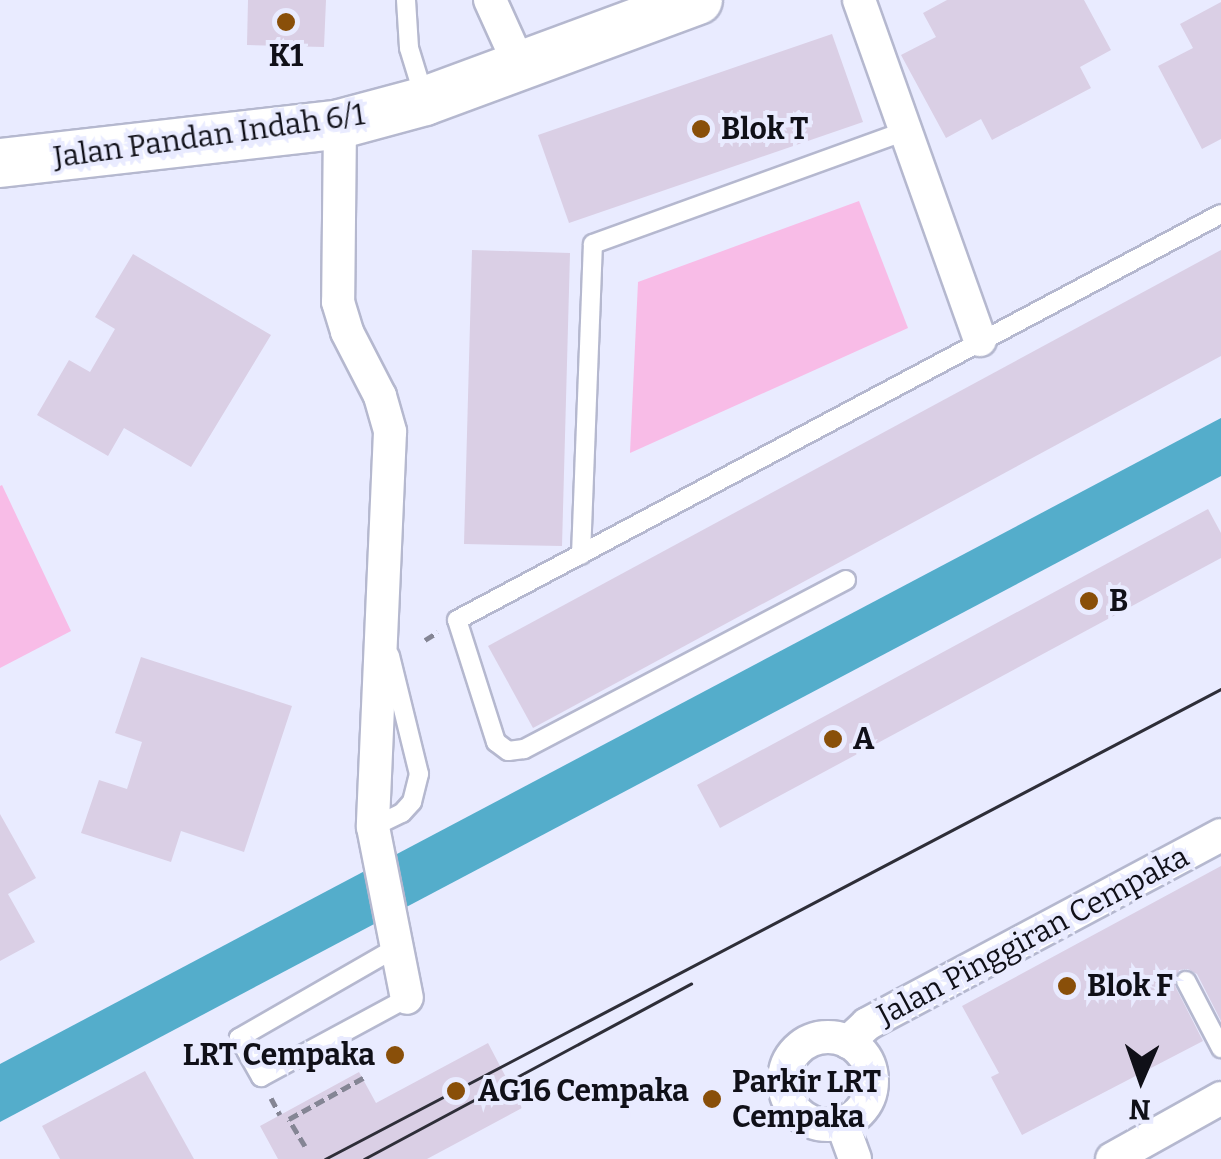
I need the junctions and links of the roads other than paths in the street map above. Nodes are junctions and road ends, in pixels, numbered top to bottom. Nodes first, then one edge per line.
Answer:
1 (406, 0) edge
2 (490, 0) edge
3 (698, 0) edge
4 (859, 0) edge
5 (519, 64) junction
6 (425, 100) junction
7 (340, 124) junction
8 (905, 131) junction
9 (0, 163) edge
10 (1221, 214) edge
11 (980, 340) junction
12 (581, 555) junction
13 (846, 580) dead end
14 (380, 638) junction
15 (1221, 835) edge
16 (375, 838) junction
17 (397, 937) junction
18 (1186, 982) dead end
19 (407, 998) joint
20 (848, 1042) junction
21 (1221, 1048) edge
22 (1221, 1098) edge
23 (842, 1123) junction
24 (854, 1159) edge
25 (1112, 1159) edge

1 - 6 lane
2 - 5 street
3 - 5 street, Jalan Pandan Indah 6/1
4 - 8 street
5 - 6 street, Jalan Pandan Indah 6/1
6 - 7 street, Jalan Pandan Indah 6/1
7 - 9 street, Jalan Pandan Indah 6/1
7 - 14 street
8 - 11 street
8 - 12 lane
10 - 11 lane
11 - 12 lane
12 - 13 lane
14 - 16 street
14 - 16 lane
15 - 20 street, Jalan Pinggiran Cempaka
16 - 17 street
17 - 19 street
17 - 19 lane
18 - 21 lane
20 - 23 street
20 - 23 street
22 - 25 street
23 - 24 street

